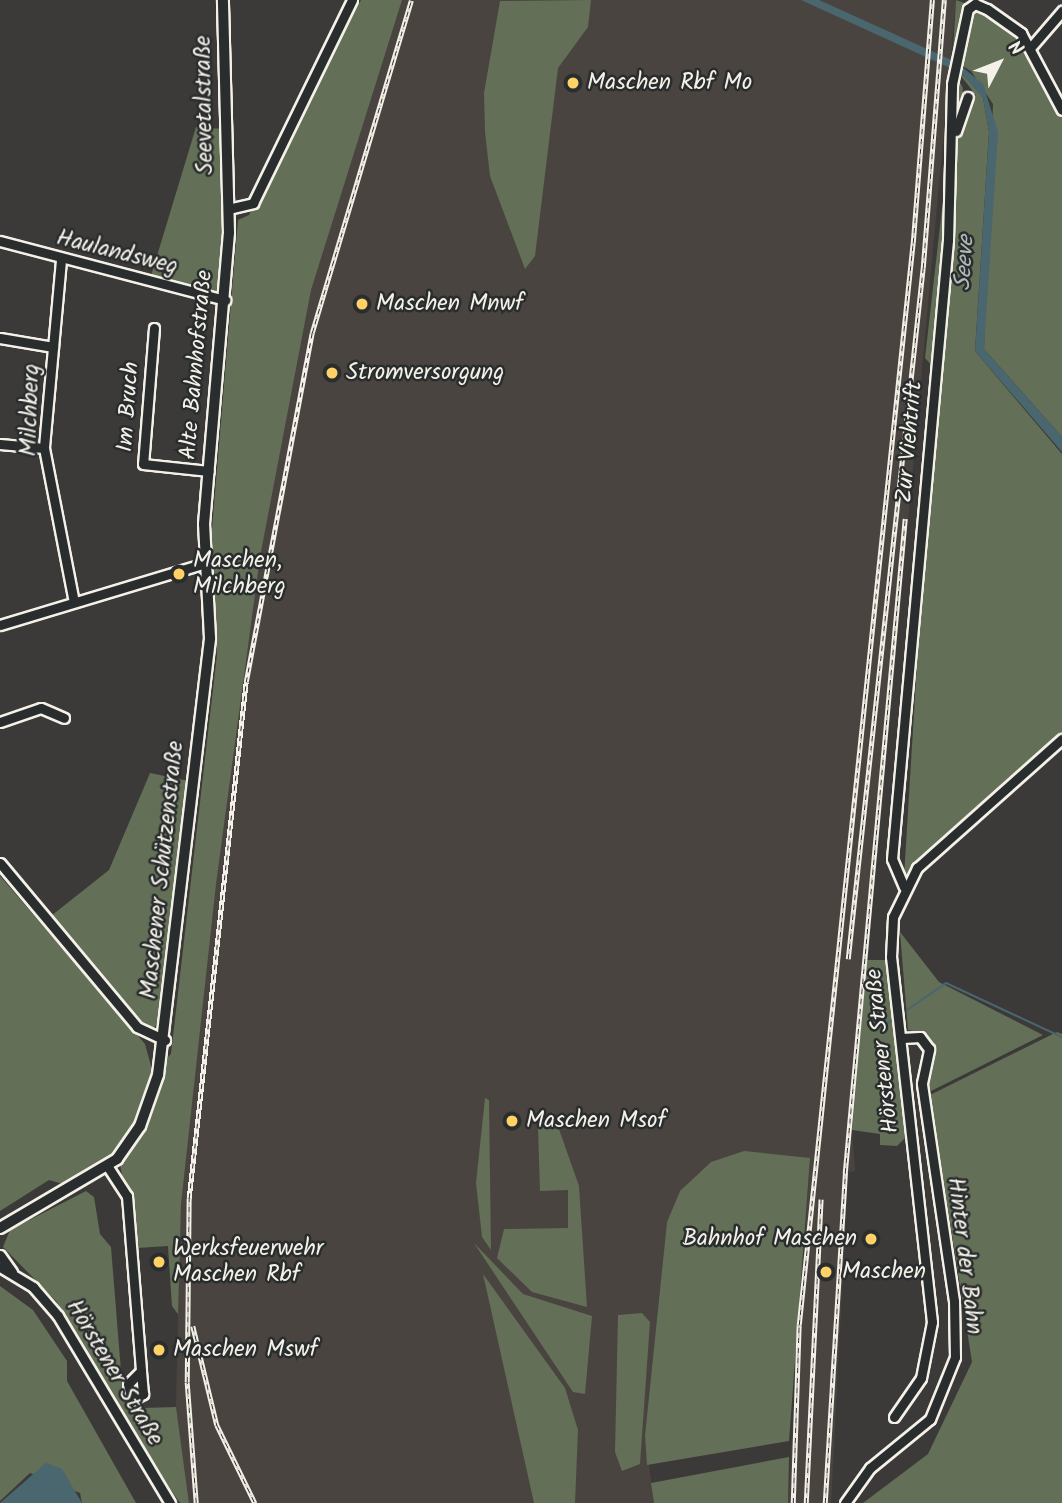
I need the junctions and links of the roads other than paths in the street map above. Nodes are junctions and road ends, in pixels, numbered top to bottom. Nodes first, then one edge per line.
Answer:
1 (223, 0) edge
2 (352, 0) edge
3 (1062, 11) edge
4 (1031, 47) junction
5 (968, 97) dead end
6 (1062, 110) edge
7 (953, 135) junction
8 (228, 208) junction
9 (0, 241) edge
10 (61, 260) junction
11 (225, 300) junction
12 (154, 328) dead end
13 (0, 338) edge
14 (53, 347) junction
15 (0, 444) edge
16 (44, 448) junction
17 (209, 471) junction
18 (205, 563) junction
19 (74, 602) junction
20 (0, 625) edge
21 (64, 718) dead end
22 (0, 722) edge
23 (1062, 739) edge
24 (0, 863) edge
25 (904, 887) junction
26 (902, 1038) junction
27 (164, 1040) junction
28 (108, 1167) junction
29 (0, 1228) edge
30 (0, 1255) edge
31 (0, 1267) edge
32 (13, 1274) junction
33 (141, 1371) dead end
34 (894, 1417) dead end
35 (170, 1503) edge
36 (845, 1503) edge

1 - 8 main road, Seevetalstraße
2 - 8 street
3 - 4 street
4 - 6 street
4 - 7 street, Zur Viehtrift
5 - 7 street
7 - 25 street, Zur Viehtrift
8 - 11 main road, Alte Bahnhofstraße
9 - 10 street, Haulandsweg
10 - 11 street, Haulandsweg
10 - 14 street, Milchberg
11 - 17 main road, Alte Bahnhofstraße
12 - 17 street, Im Bruch
13 - 14 street
14 - 16 street, Milchberg
15 - 16 street
16 - 19 street, Milchberg
17 - 18 main road, Alte Bahnhofstraße
18 - 19 street
18 - 27 main road, Maschener Schützenstraße
19 - 20 street
21 - 22 street
23 - 25 street
24 - 27 street
25 - 26 street, Hörstener Straße
26 - 34 street, Hörstener Straße
26 - 36 street, Hinter der Bahn
27 - 28 main road, Maschener Schützenstraße
28 - 29 main road, Maschener Schützenstraße
28 - 33 street
30 - 32 street, Hörstener Straße
31 - 32 street, Hörstener Straße
32 - 35 street, Hörstener Straße

